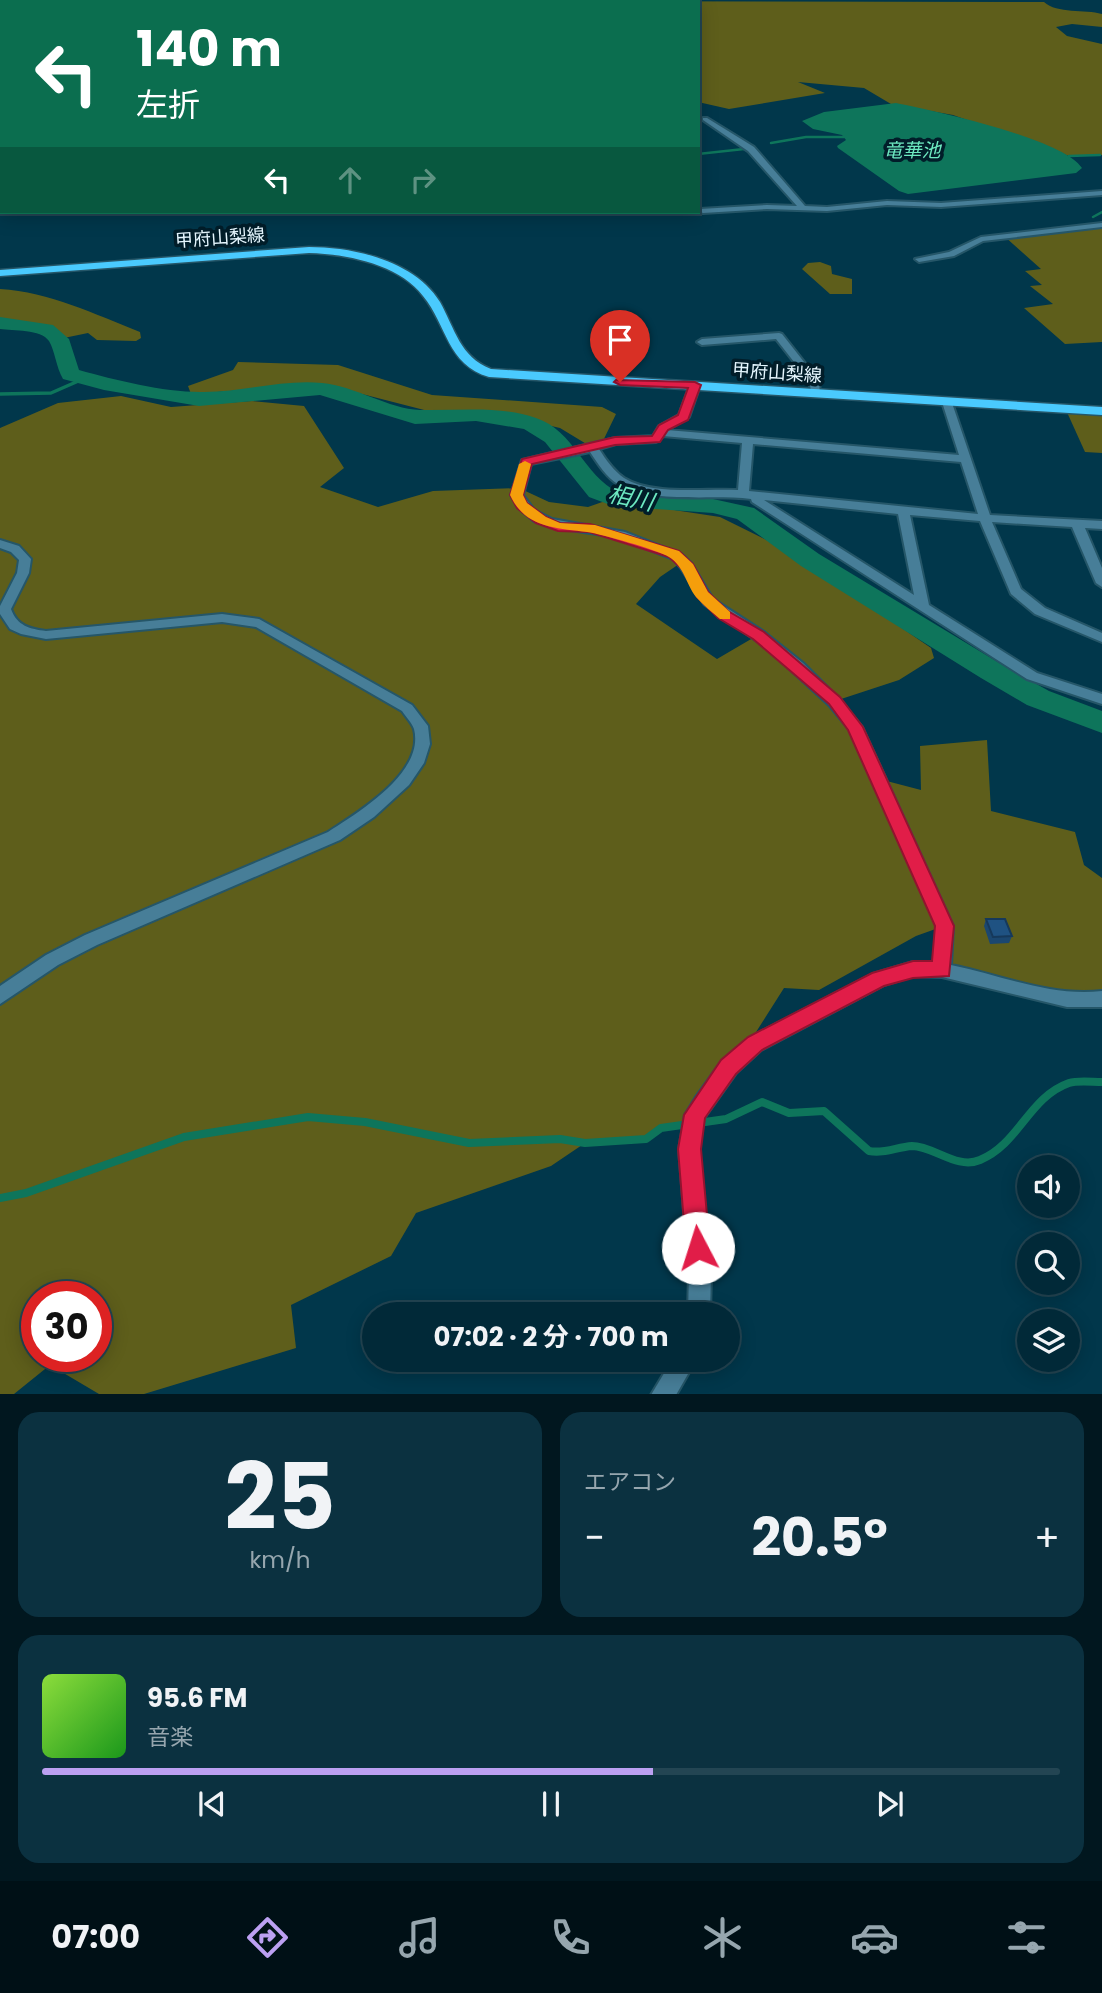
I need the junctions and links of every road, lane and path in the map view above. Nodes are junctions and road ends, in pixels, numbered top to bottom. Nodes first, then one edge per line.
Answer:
1 (705, 119) dead end
2 (1102, 193) edge
3 (803, 208) junction
4 (703, 211) dead end
5 (1102, 225) edge
6 (919, 259) dead end
7 (0, 273) edge
8 (702, 342) dead end
9 (695, 385) junction
10 (816, 393) junction
11 (947, 402) junction
12 (1102, 411) edge
13 (661, 433) junction
14 (748, 441) junction
15 (593, 448) junction
16 (967, 459) junction
17 (748, 496) junction
18 (903, 512) junction
19 (986, 521) junction
20 (1077, 524) junction
21 (1102, 525) edge
22 (0, 544) edge
23 (1102, 583) edge
24 (923, 606) junction
25 (1102, 638) edge
26 (1102, 699) edge
27 (942, 970) junction
28 (0, 996) edge
29 (1102, 999) edge
30 (699, 1302) edge
31 (677, 1372) edge
32 (663, 1394) edge

1 - 3 street
2 - 3 street
3 - 4 street
5 - 6 street
7 - 9 main road, 甲府山梨線
8 - 10 street
9 - 10 main road, 甲府山梨線
9 - 13 street
10 - 11 main road, 甲府山梨線
11 - 12 main road, 甲府山梨線
11 - 16 street
13 - 14 street
13 - 15 street
14 - 16 street
14 - 17 street
15 - 17 street
15 - 27 street
16 - 19 street
17 - 18 street
17 - 24 street
18 - 19 street
18 - 24 street
19 - 20 street
19 - 25 street
20 - 21 street
20 - 23 street
22 - 28 street
24 - 26 street
27 - 29 street
27 - 30 street
31 - 32 street

